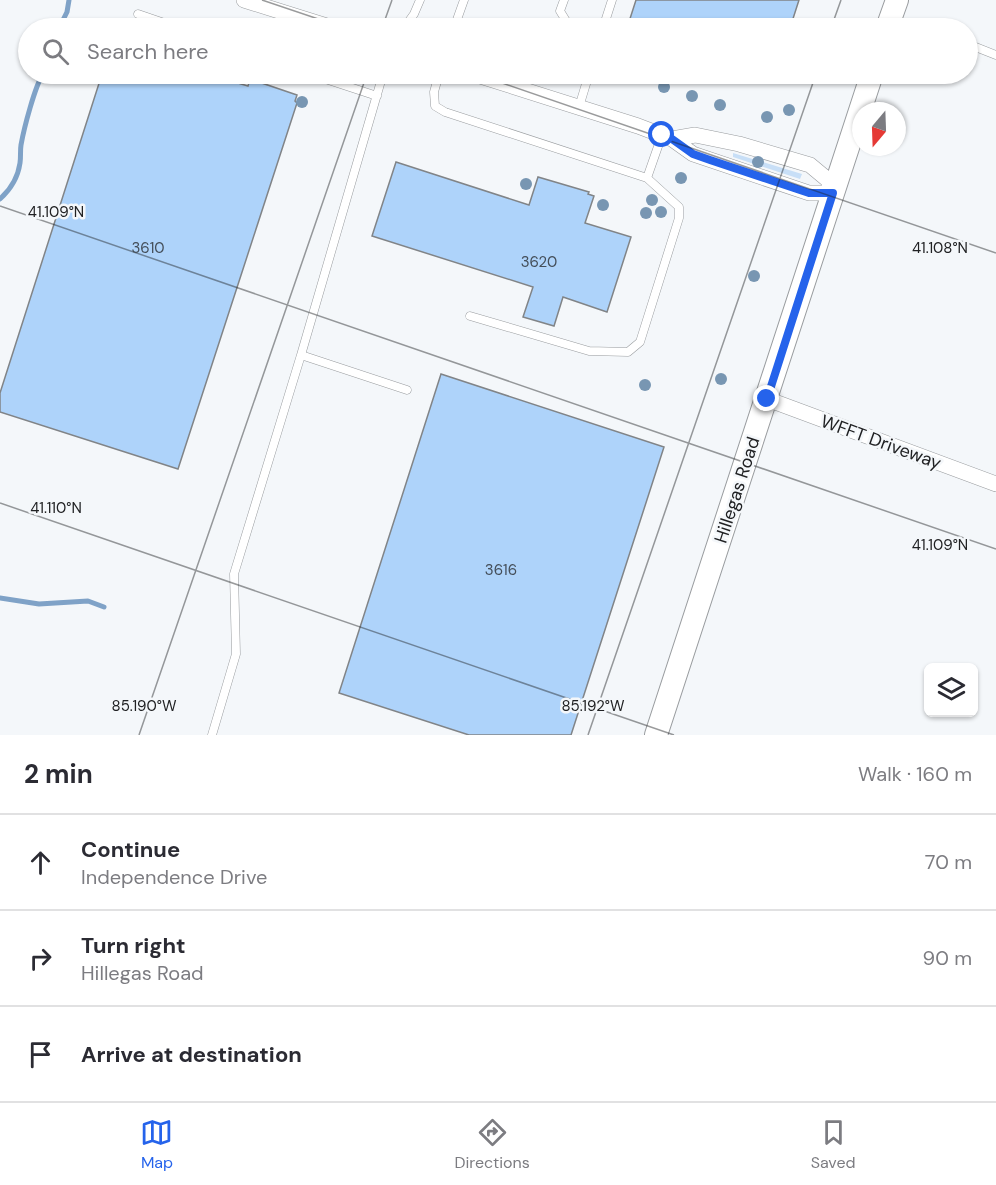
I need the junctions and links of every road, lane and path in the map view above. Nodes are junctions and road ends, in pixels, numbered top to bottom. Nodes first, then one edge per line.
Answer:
1 (244, 0) edge
2 (420, 0) edge
3 (464, 0) edge
4 (564, 0) edge
5 (612, 0) edge
6 (138, 14) dead end
7 (150, 18) edge
8 (301, 18) edge
9 (411, 18) edge
10 (458, 18) edge
11 (564, 18) edge
12 (606, 18) edge
13 (978, 48) edge
14 (996, 55) edge
15 (340, 84) edge
16 (380, 84) edge
17 (436, 84) edge
18 (506, 84) edge
19 (586, 84) edge
20 (869, 84) edge
21 (377, 96) junction
22 (579, 107) junction
23 (667, 137) junction
24 (647, 177) junction
25 (833, 193) junction
26 (470, 316) dead end
27 (301, 354) junction
28 (407, 390) dead end
29 (767, 399) junction
30 (996, 484) edge
31 (212, 735) edge
32 (656, 735) edge

1 - 8 street
2 - 9 lane
3 - 10 lane
4 - 11 lane
5 - 12 lane
6 - 7 lane
13 - 14 lane
15 - 21 lane
16 - 21 lane
17 - 24 lane
18 - 22 street
19 - 22 lane
20 - 25 main road, Hillegas Road
21 - 27 lane
22 - 23 street
23 - 24 lane
23 - 25 street
23 - 25 street
24 - 26 lane
25 - 29 main road, Hillegas Road
27 - 28 lane
27 - 31 lane
29 - 30 street, WFFT Driveway
29 - 32 main road, Hillegas Road

